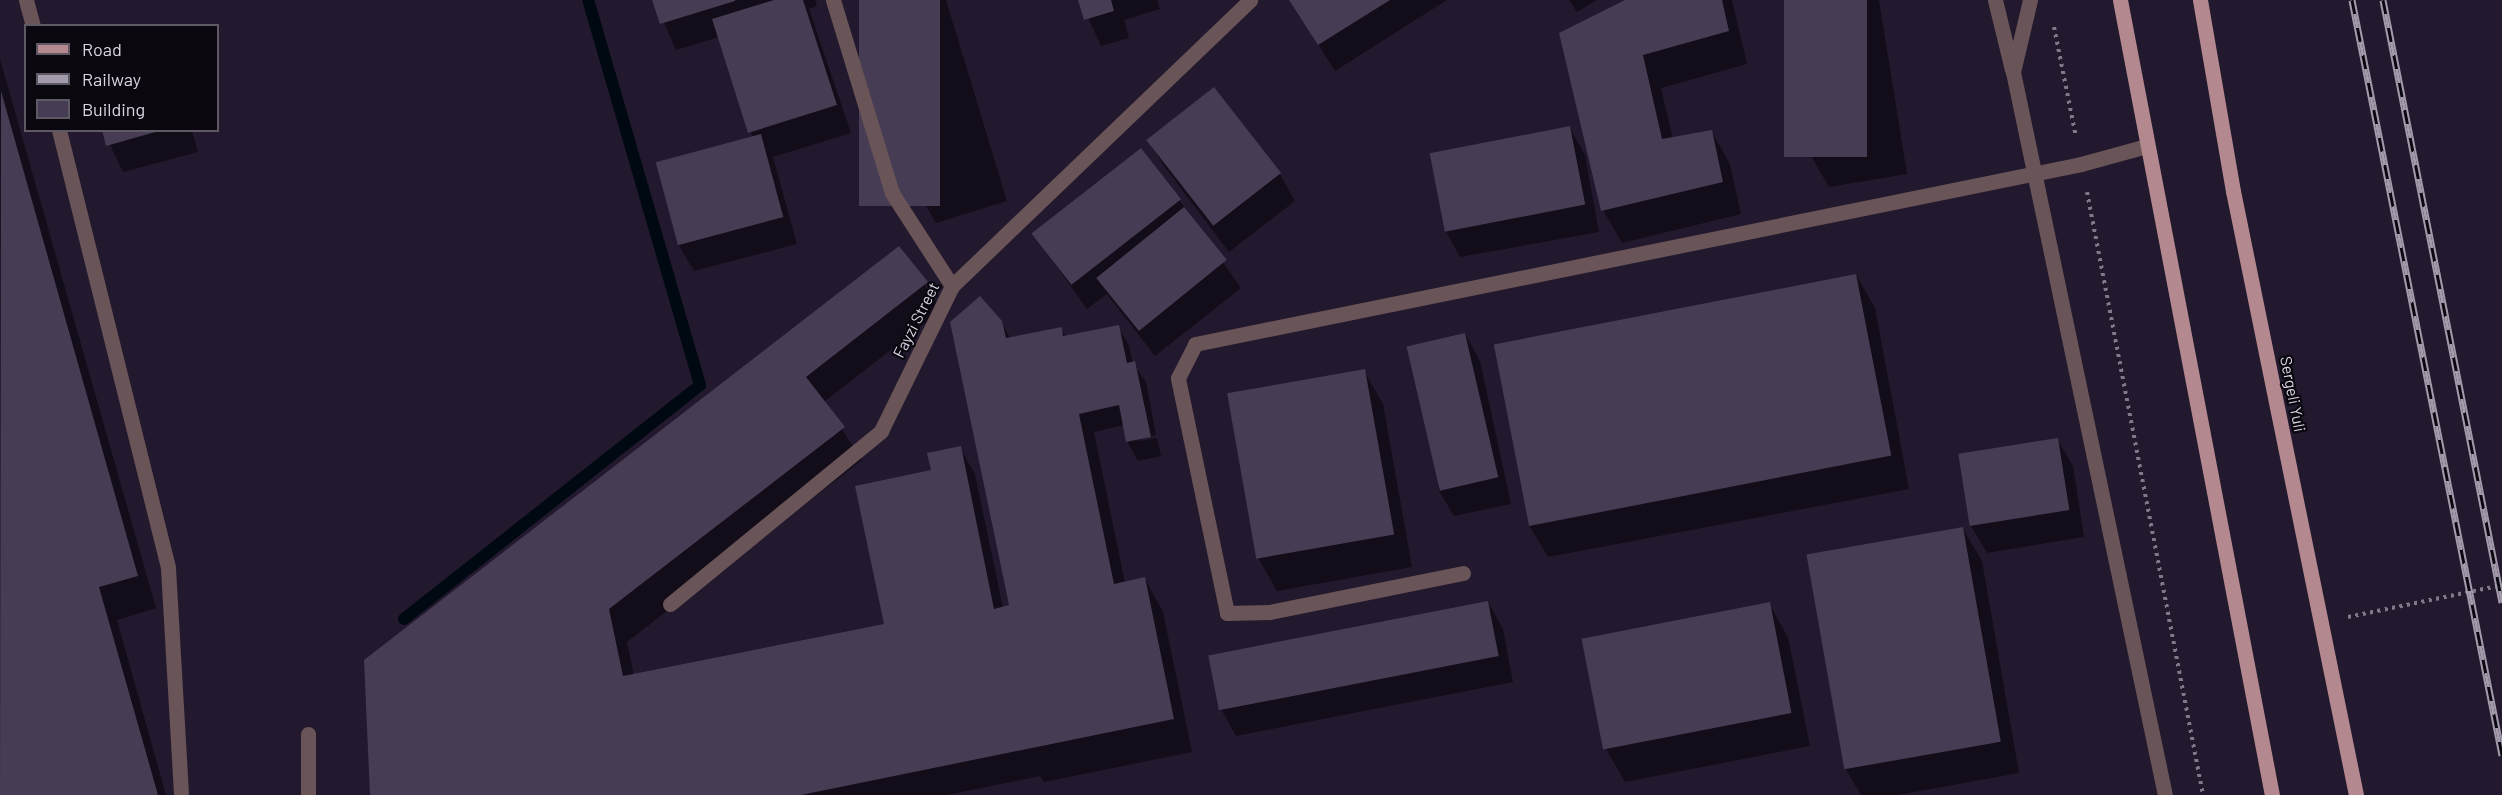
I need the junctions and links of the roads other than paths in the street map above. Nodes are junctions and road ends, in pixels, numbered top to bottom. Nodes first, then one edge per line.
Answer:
1 (26, 0) edge
2 (833, 0) edge
3 (1250, 0) edge
4 (1995, 0) edge
5 (2030, 0) edge
6 (2120, 0) edge
7 (2200, 0) edge
8 (32, 24) edge
9 (2013, 72) junction
10 (59, 132) edge
11 (2147, 147) junction
12 (2034, 173) junction
13 (952, 286) junction
14 (1463, 573) dead end
15 (670, 604) dead end
16 (308, 734) dead end
17 (181, 795) edge
18 (308, 795) edge
19 (2165, 795) edge
20 (2272, 795) edge
21 (2356, 795) edge

1 - 8 lane
2 - 13 lane
3 - 13 lane, Fayzi Street
4 - 9 lane
5 - 9 lane
6 - 11 main road
7 - 21 main road, Sergeli Yuli
9 - 12 lane
10 - 17 lane
11 - 12 lane
11 - 20 main road
12 - 14 lane
12 - 19 lane
13 - 15 lane, Fayzi Street
16 - 18 lane

